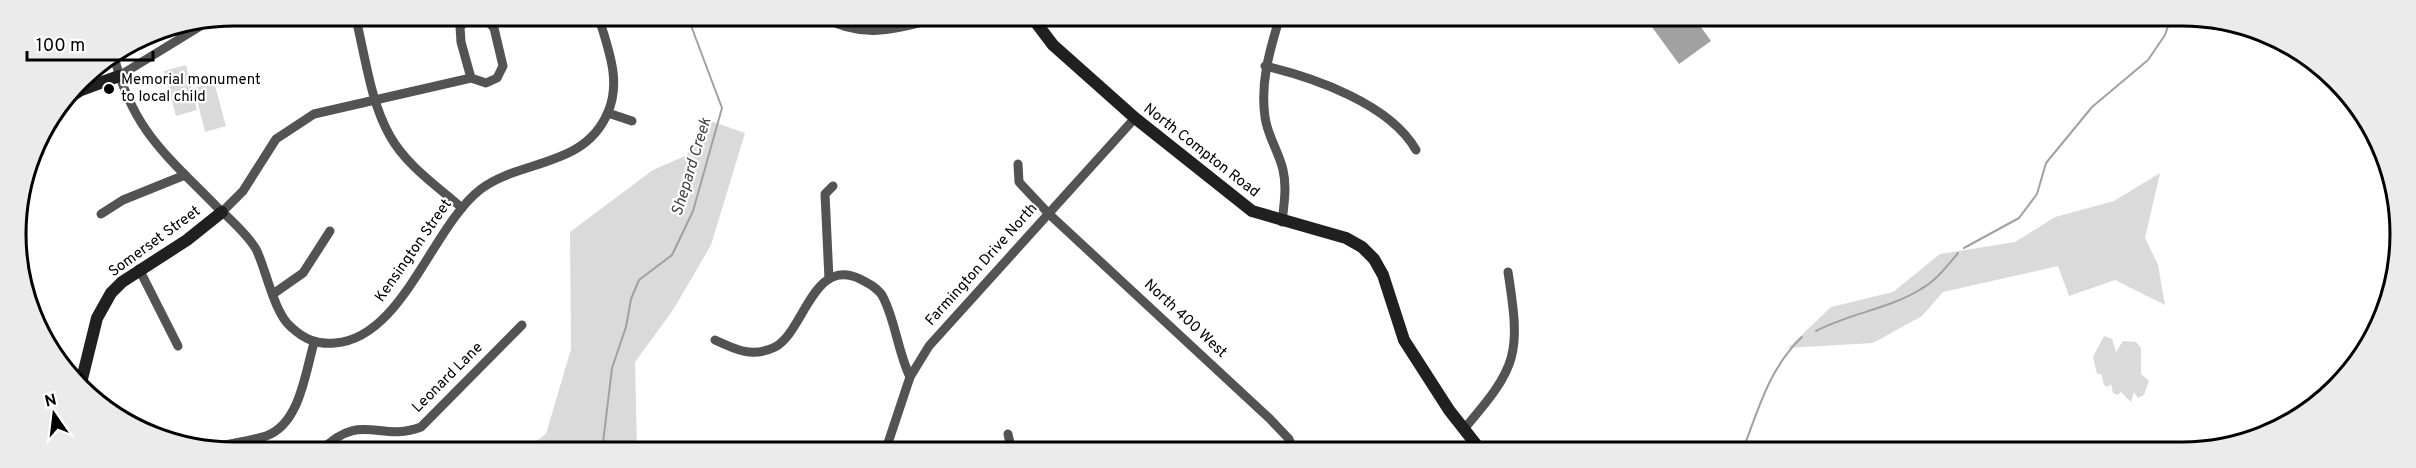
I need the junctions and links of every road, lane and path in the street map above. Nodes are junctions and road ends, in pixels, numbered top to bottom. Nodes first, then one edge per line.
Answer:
1 (359, 26) edge
2 (461, 26) edge
3 (492, 26) edge
4 (601, 26) edge
5 (846, 26) edge
6 (908, 26) edge
7 (1039, 26) edge
8 (1277, 26) edge
9 (196, 30) edge
10 (116, 63) edge
11 (1265, 66) junction
12 (119, 76) junction
13 (471, 78) junction
14 (86, 88) edge
15 (376, 99) junction
16 (608, 113) junction
17 (1135, 118) junction
18 (632, 121) dead end
19 (1416, 150) dead end
20 (1018, 164) dead end
21 (185, 175) junction
22 (832, 186) dead end
23 (462, 208) junction
24 (222, 212) junction
25 (1049, 213) junction
26 (101, 214) dead end
27 (1282, 222) junction
28 (330, 231) dead end
29 (139, 269) junction
30 (1508, 272) dead end
31 (829, 279) junction
32 (273, 294) junction
33 (522, 325) dead end
34 (715, 340) dead end
35 (314, 343) junction
36 (178, 346) dead end
37 (83, 376) edge
38 (910, 377) junction
39 (1464, 429) junction
40 (1008, 434) dead end
41 (237, 442) edge
42 (330, 442) edge
43 (888, 442) edge
44 (1010, 442) edge
45 (1290, 442) edge
46 (1474, 442) edge

1 - 15 street
2 - 13 street, Somerset Street
3 - 13 street, Somerset Street
4 - 16 street, Kensington Street
5 - 6 street
7 - 17 street, North Compton Road
8 - 11 street
9 - 12 street
10 - 12 street
11 - 19 street
11 - 27 street
12 - 14 street
12 - 21 street
13 - 15 street, Somerset Street
15 - 23 street
15 - 24 street, Somerset Street
16 - 18 street
16 - 23 street, Kensington Street
17 - 25 street, Farmington Drive North
17 - 27 street, North Compton Road
20 - 25 street, North 400 West
21 - 24 street
21 - 26 street
22 - 31 street
23 - 35 street, Kensington Street
24 - 29 street, Somerset Street
24 - 32 street
25 - 38 street, Farmington Drive North
25 - 45 street, North 400 West
27 - 39 street, North Compton Road
28 - 32 street
29 - 36 street
29 - 37 street, Somerset Street
30 - 39 street
31 - 34 street
31 - 38 street
32 - 35 street
33 - 42 street, Leonard Lane
35 - 41 street
38 - 43 street, Farmington Drive North
39 - 46 street, North Compton Road
40 - 44 street

